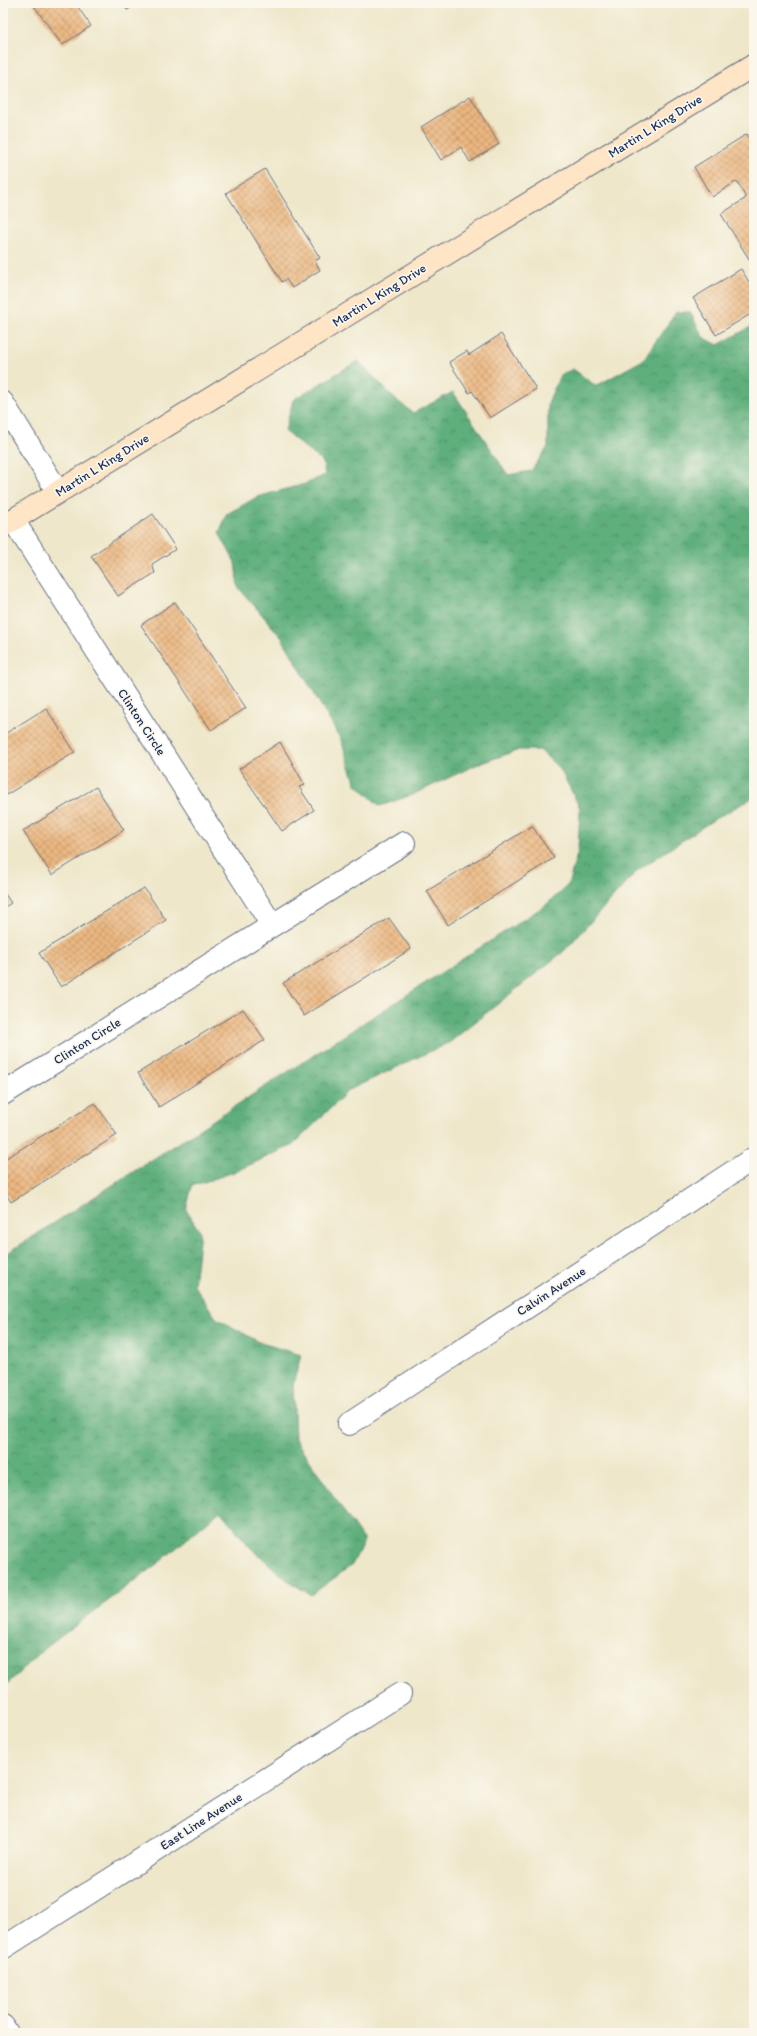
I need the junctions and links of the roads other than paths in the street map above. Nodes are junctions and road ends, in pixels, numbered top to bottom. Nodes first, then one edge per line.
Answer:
1 (754, 65) edge
2 (3, 403) edge
3 (58, 492) junction
4 (8, 523) edge
5 (404, 843) dead end
6 (272, 925) junction
7 (3, 1094) edge
8 (754, 1158) edge
9 (349, 1424) dead end
10 (400, 1694) dead end
11 (3, 1948) edge
12 (3, 2026) edge
13 (7, 2033) edge

1 - 3 main road, Martin L King Drive
2 - 3 street
3 - 4 main road, Martin L King Drive
4 - 6 street, Clinton Circle
5 - 6 street, Clinton Circle
6 - 7 street, Clinton Circle
8 - 9 street, Calvin Avenue
10 - 11 street, East Line Avenue
12 - 13 street

